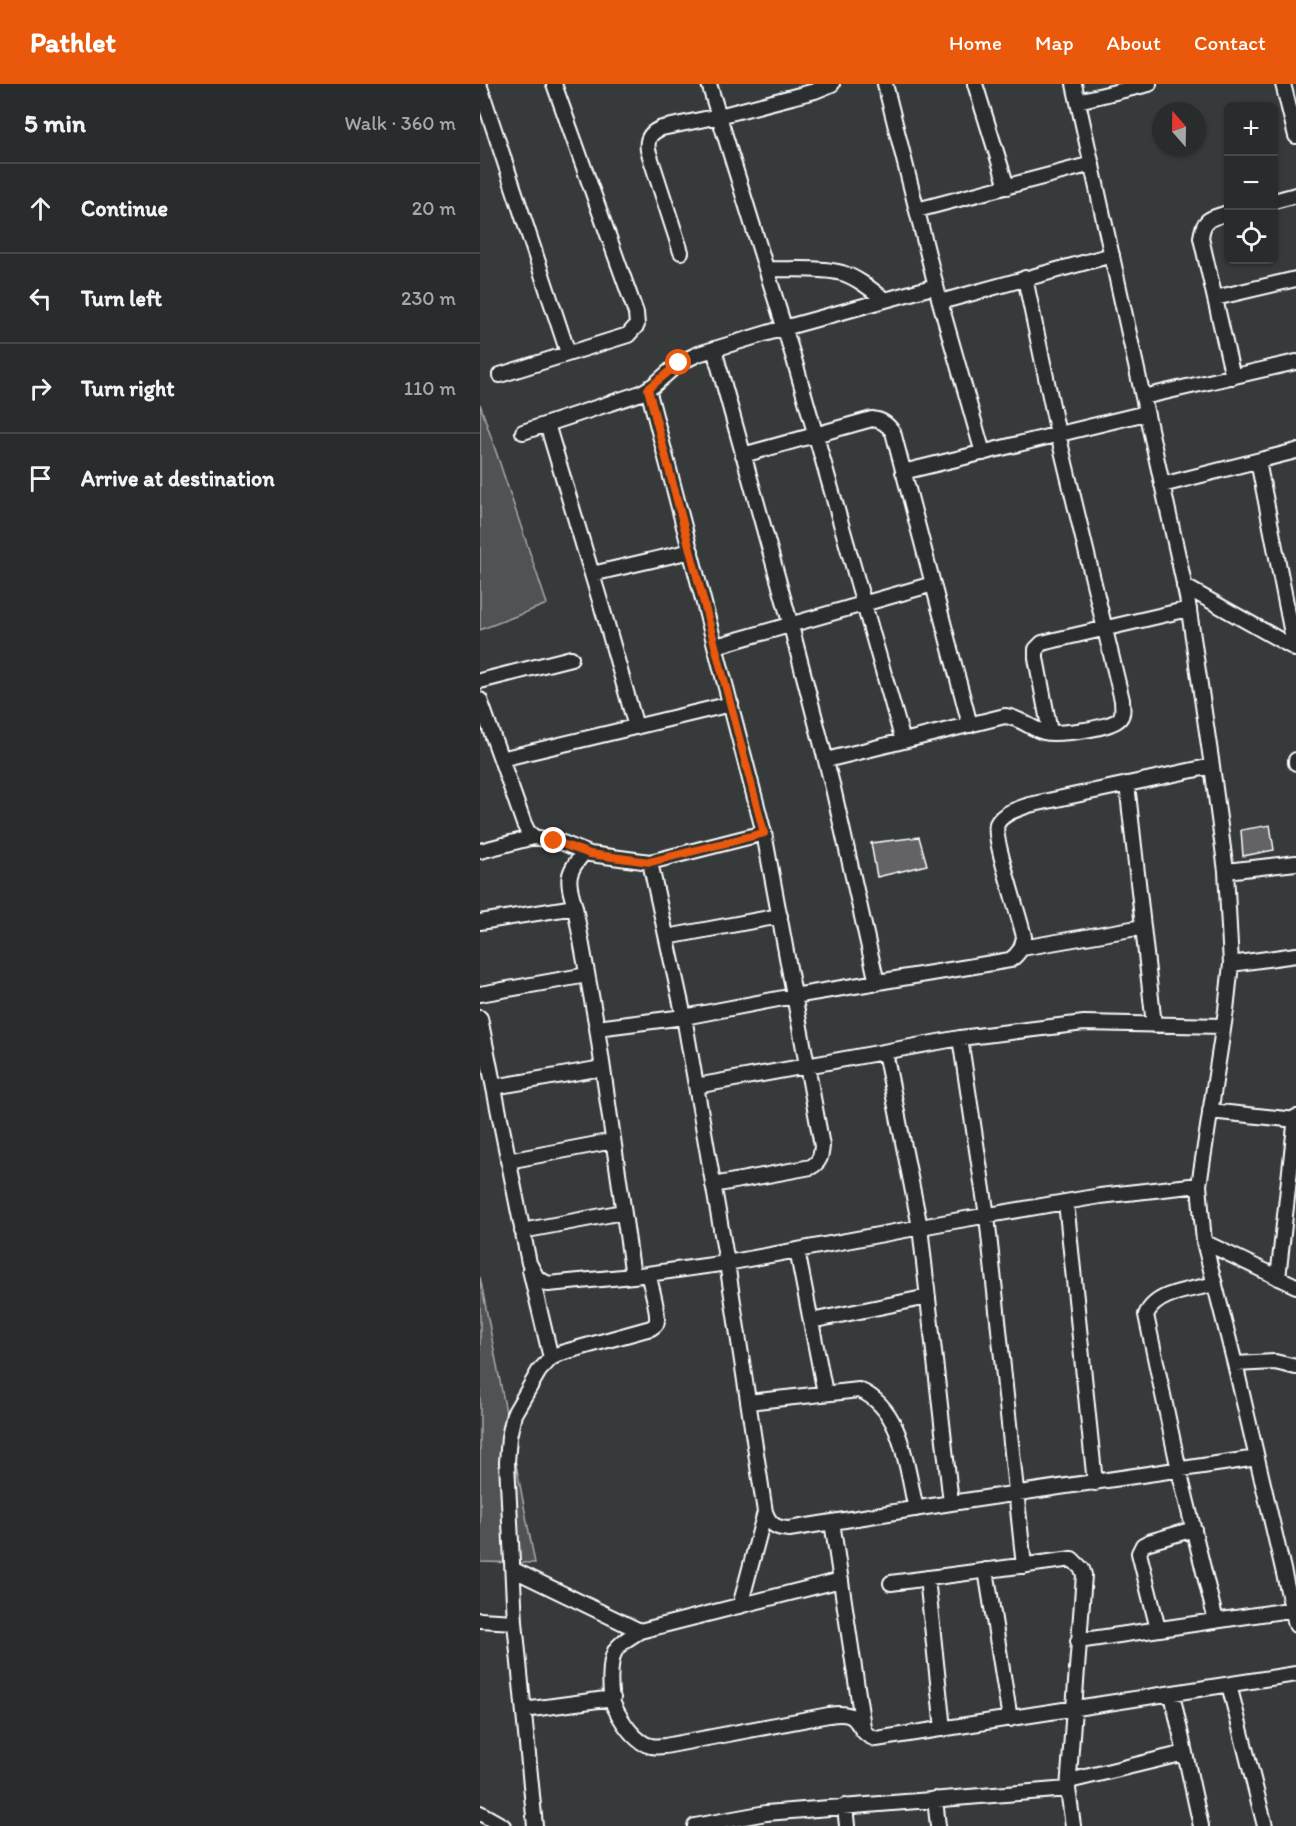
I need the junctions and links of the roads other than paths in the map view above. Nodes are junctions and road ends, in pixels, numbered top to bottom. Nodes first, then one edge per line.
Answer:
1 (554, 84) edge
2 (709, 84) edge
3 (832, 84) edge
4 (885, 84) edge
5 (975, 84) edge
6 (1074, 84) edge
7 (1149, 84) edge
8 (1283, 84) edge
9 (480, 87) edge
10 (1078, 101) junction
11 (719, 116) junction
12 (1296, 136) edge
13 (1092, 164) junction
14 (1007, 186) junction
15 (1296, 195) edge
16 (1278, 200) edge
17 (917, 210) junction
18 (1224, 214) edge
19 (681, 252) dead end
20 (1112, 255) junction
21 (766, 269) junction
22 (1025, 278) junction
23 (1296, 279) edge
24 (936, 286) junction
25 (1215, 298) junction
26 (885, 300) junction
27 (940, 302) junction
28 (784, 327) junction
29 (714, 349) junction
30 (568, 353) junction
31 (1296, 362) edge
32 (500, 375) dead end
33 (1233, 377) junction
34 (648, 389) junction
35 (1143, 397) junction
36 (1146, 413) junction
37 (547, 424) junction
38 (523, 432) dead end
39 (1058, 434) junction
40 (816, 436) junction
41 (1296, 451) edge
42 (983, 453) junction
43 (743, 455) junction
44 (1258, 461) junction
45 (903, 472) junction
46 (1162, 485) junction
47 (691, 551) junction
48 (592, 574) junction
49 (933, 584) junction
50 (1184, 586) junction
51 (863, 605) junction
52 (1189, 609) junction
53 (791, 626) junction
54 (1106, 629) junction
55 (716, 646) junction
56 (1296, 649) edge
57 (572, 658) dead end
58 (480, 681) edge
59 (480, 700) edge
60 (731, 704) junction
61 (970, 725) junction
62 (636, 727) junction
63 (1050, 732) junction
64 (903, 741) junction
65 (501, 759) junction
66 (826, 760) junction
67 (1212, 766) junction
68 (1127, 784) junction
69 (764, 833) junction
70 (534, 837) junction
71 (480, 851) edge
72 (585, 852) junction
73 (650, 862) junction
74 (1296, 862) edge
75 (1226, 872) junction
76 (575, 907) junction
77 (780, 916) junction
78 (480, 922) edge
79 (1143, 927) junction
80 (667, 937) junction
81 (1022, 948) junction
82 (1296, 955) edge
83 (1231, 964) junction
84 (587, 975) junction
85 (878, 983) junction
86 (480, 994) edge
87 (794, 996) junction
88 (684, 1017) junction
89 (480, 1018) edge
90 (1154, 1025) junction
91 (1223, 1026) junction
92 (597, 1028) junction
93 (960, 1038) junction
94 (885, 1052) junction
95 (808, 1066) junction
96 (602, 1068) junction
97 (696, 1086) junction
98 (494, 1087) junction
99 (1210, 1111) junction
100 (1296, 1119) edge
101 (613, 1141) junction
102 (508, 1161) junction
103 (713, 1185) junction
104 (1199, 1185) junction
105 (1066, 1202) junction
106 (623, 1212) junction
107 (987, 1216) junction
108 (920, 1227) junction
109 (522, 1231) junction
110 (1204, 1242) junction
111 (797, 1250) junction
112 (529, 1263) junction
113 (727, 1263) junction
114 (648, 1274) junction
115 (633, 1276) junction
116 (1278, 1278) junction
117 (1215, 1284) junction
118 (1296, 1286) edge
119 (928, 1298) junction
120 (811, 1321) junction
121 (551, 1358) junction
122 (1235, 1364) junction
123 (1296, 1367) edge
124 (825, 1393) junction
125 (748, 1402) junction
126 (1257, 1458) junction
127 (1179, 1470) junction
128 (1095, 1483) junction
129 (1017, 1492) junction
130 (951, 1503) junction
131 (916, 1509) junction
132 (765, 1512) junction
133 (832, 1522) junction
134 (1194, 1529) junction
135 (1024, 1566) junction
136 (514, 1570) junction
137 (986, 1570) junction
138 (927, 1578) junction
139 (841, 1580) junction
140 (891, 1583) dead end
141 (740, 1606) junction
142 (1294, 1609) edge
143 (480, 1620) edge
144 (1216, 1621) junction
145 (515, 1622) junction
146 (1296, 1625) edge
147 (1158, 1629) junction
148 (640, 1631) junction
149 (1078, 1641) junction
150 (1296, 1674) edge
151 (1229, 1685) junction
152 (1172, 1694) junction
153 (613, 1698) junction
154 (1075, 1709) junction
155 (524, 1710) junction
156 (1010, 1719) junction
157 (942, 1729) junction
158 (863, 1730) junction
159 (1185, 1753) junction
160 (1069, 1785) junction
161 (935, 1799) junction
162 (845, 1806) junction
163 (480, 1813) edge
164 (767, 1819) edge
165 (503, 1826) edge
166 (535, 1826) edge
167 (695, 1826) edge
168 (847, 1826) edge
169 (938, 1826) edge
170 (1073, 1826) edge
171 (1201, 1826) edge
172 (1265, 1826) edge

1 - 30 street
2 - 11 street
3 - 11 street
4 - 17 street
5 - 14 street
6 - 10 street
7 - 10 street
8 - 12 street
9 - 30 street
10 - 13 street
11 - 19 street
11 - 21 street
13 - 14 street
13 - 20 street
14 - 17 street
15 - 16 street
17 - 24 street
18 - 25 street
20 - 22 street
20 - 35 street
21 - 26 street
21 - 28 street
22 - 27 street
22 - 39 street
23 - 25 street
24 - 26 street
24 - 27 street
25 - 33 street
26 - 28 street
27 - 42 street
28 - 29 street
28 - 40 street
29 - 34 street
29 - 43 street
30 - 32 street
31 - 33 street
33 - 35 street
34 - 37 street
34 - 47 street
35 - 36 street
36 - 39 street
36 - 46 street
37 - 38 street
37 - 48 street
39 - 42 street
39 - 54 street
40 - 43 street
40 - 45 street
40 - 51 street
41 - 44 street
42 - 45 street
43 - 53 street
44 - 46 street
44 - 56 street
45 - 49 street
46 - 50 street
47 - 48 street
47 - 55 street
48 - 62 street
49 - 51 street
49 - 61 street
50 - 52 street
50 - 56 street
51 - 53 street
51 - 64 street
52 - 54 street
52 - 67 street
53 - 55 street
53 - 66 street
54 - 63 street
54 - 63 street
55 - 60 street
57 - 58 street
59 - 65 street
60 - 62 street
60 - 69 street
61 - 63 street
61 - 64 street
62 - 65 street
64 - 66 street
65 - 70 street
66 - 85 street
67 - 68 street
67 - 75 street
68 - 79 street
68 - 81 street
69 - 73 street
69 - 77 street
70 - 71 street
70 - 72 street
72 - 73 street
72 - 76 street
73 - 80 street
74 - 75 street
75 - 83 street
76 - 78 street
76 - 84 street
77 - 80 street
77 - 87 street
79 - 81 street
79 - 90 street
80 - 88 street
81 - 85 street
82 - 83 street
83 - 91 street
84 - 86 street
84 - 92 street
85 - 87 street
87 - 88 street
87 - 95 street
88 - 92 street
88 - 97 street
89 - 98 street
90 - 91 street
90 - 93 street
91 - 99 street
92 - 96 street
93 - 94 street
93 - 107 street
94 - 95 street
94 - 108 street
95 - 97 street
95 - 103 street
96 - 98 street
96 - 101 street
97 - 103 street
98 - 102 street
99 - 100 street
99 - 104 street
100 - 116 street
101 - 102 street
101 - 106 street
102 - 109 street
103 - 113 street
104 - 105 street
104 - 110 street
105 - 107 street
105 - 128 street
106 - 109 street
106 - 115 street
107 - 108 street
107 - 129 street
108 - 111 street
108 - 119 street
109 - 112 street
110 - 116 street
110 - 117 street
111 - 113 street
111 - 120 street
112 - 115 street
112 - 121 street
113 - 114 street
113 - 125 street
114 - 115 street
114 - 121 street
116 - 118 street
117 - 122 street
117 - 127 street
119 - 120 street
119 - 130 street
120 - 124 street
121 - 136 street
122 - 123 street
122 - 126 street
124 - 125 street
124 - 131 street
125 - 132 street
126 - 127 street
126 - 142 street
127 - 128 street
127 - 134 street
128 - 129 street
129 - 130 street
129 - 135 street
130 - 131 street
131 - 133 street
132 - 133 street
132 - 141 street
133 - 139 street
134 - 144 street
134 - 147 street
135 - 137 street
135 - 149 street
136 - 145 street
136 - 148 street
137 - 138 street
137 - 156 street
138 - 140 street
138 - 157 street
139 - 141 street
139 - 158 street
141 - 148 street
142 - 144 street
142 - 146 street
143 - 145 street
144 - 147 street
145 - 155 street
147 - 149 street
148 - 153 street
149 - 154 street
150 - 151 street
151 - 152 street
151 - 172 street
152 - 154 street
152 - 159 street
153 - 155 street
153 - 158 street
154 - 156 street
154 - 160 street
155 - 166 street
156 - 157 street
157 - 158 street
159 - 160 street
159 - 171 street
160 - 161 street
160 - 170 street
161 - 162 street
161 - 169 street
162 - 164 street
162 - 168 street
163 - 165 street
164 - 167 street

